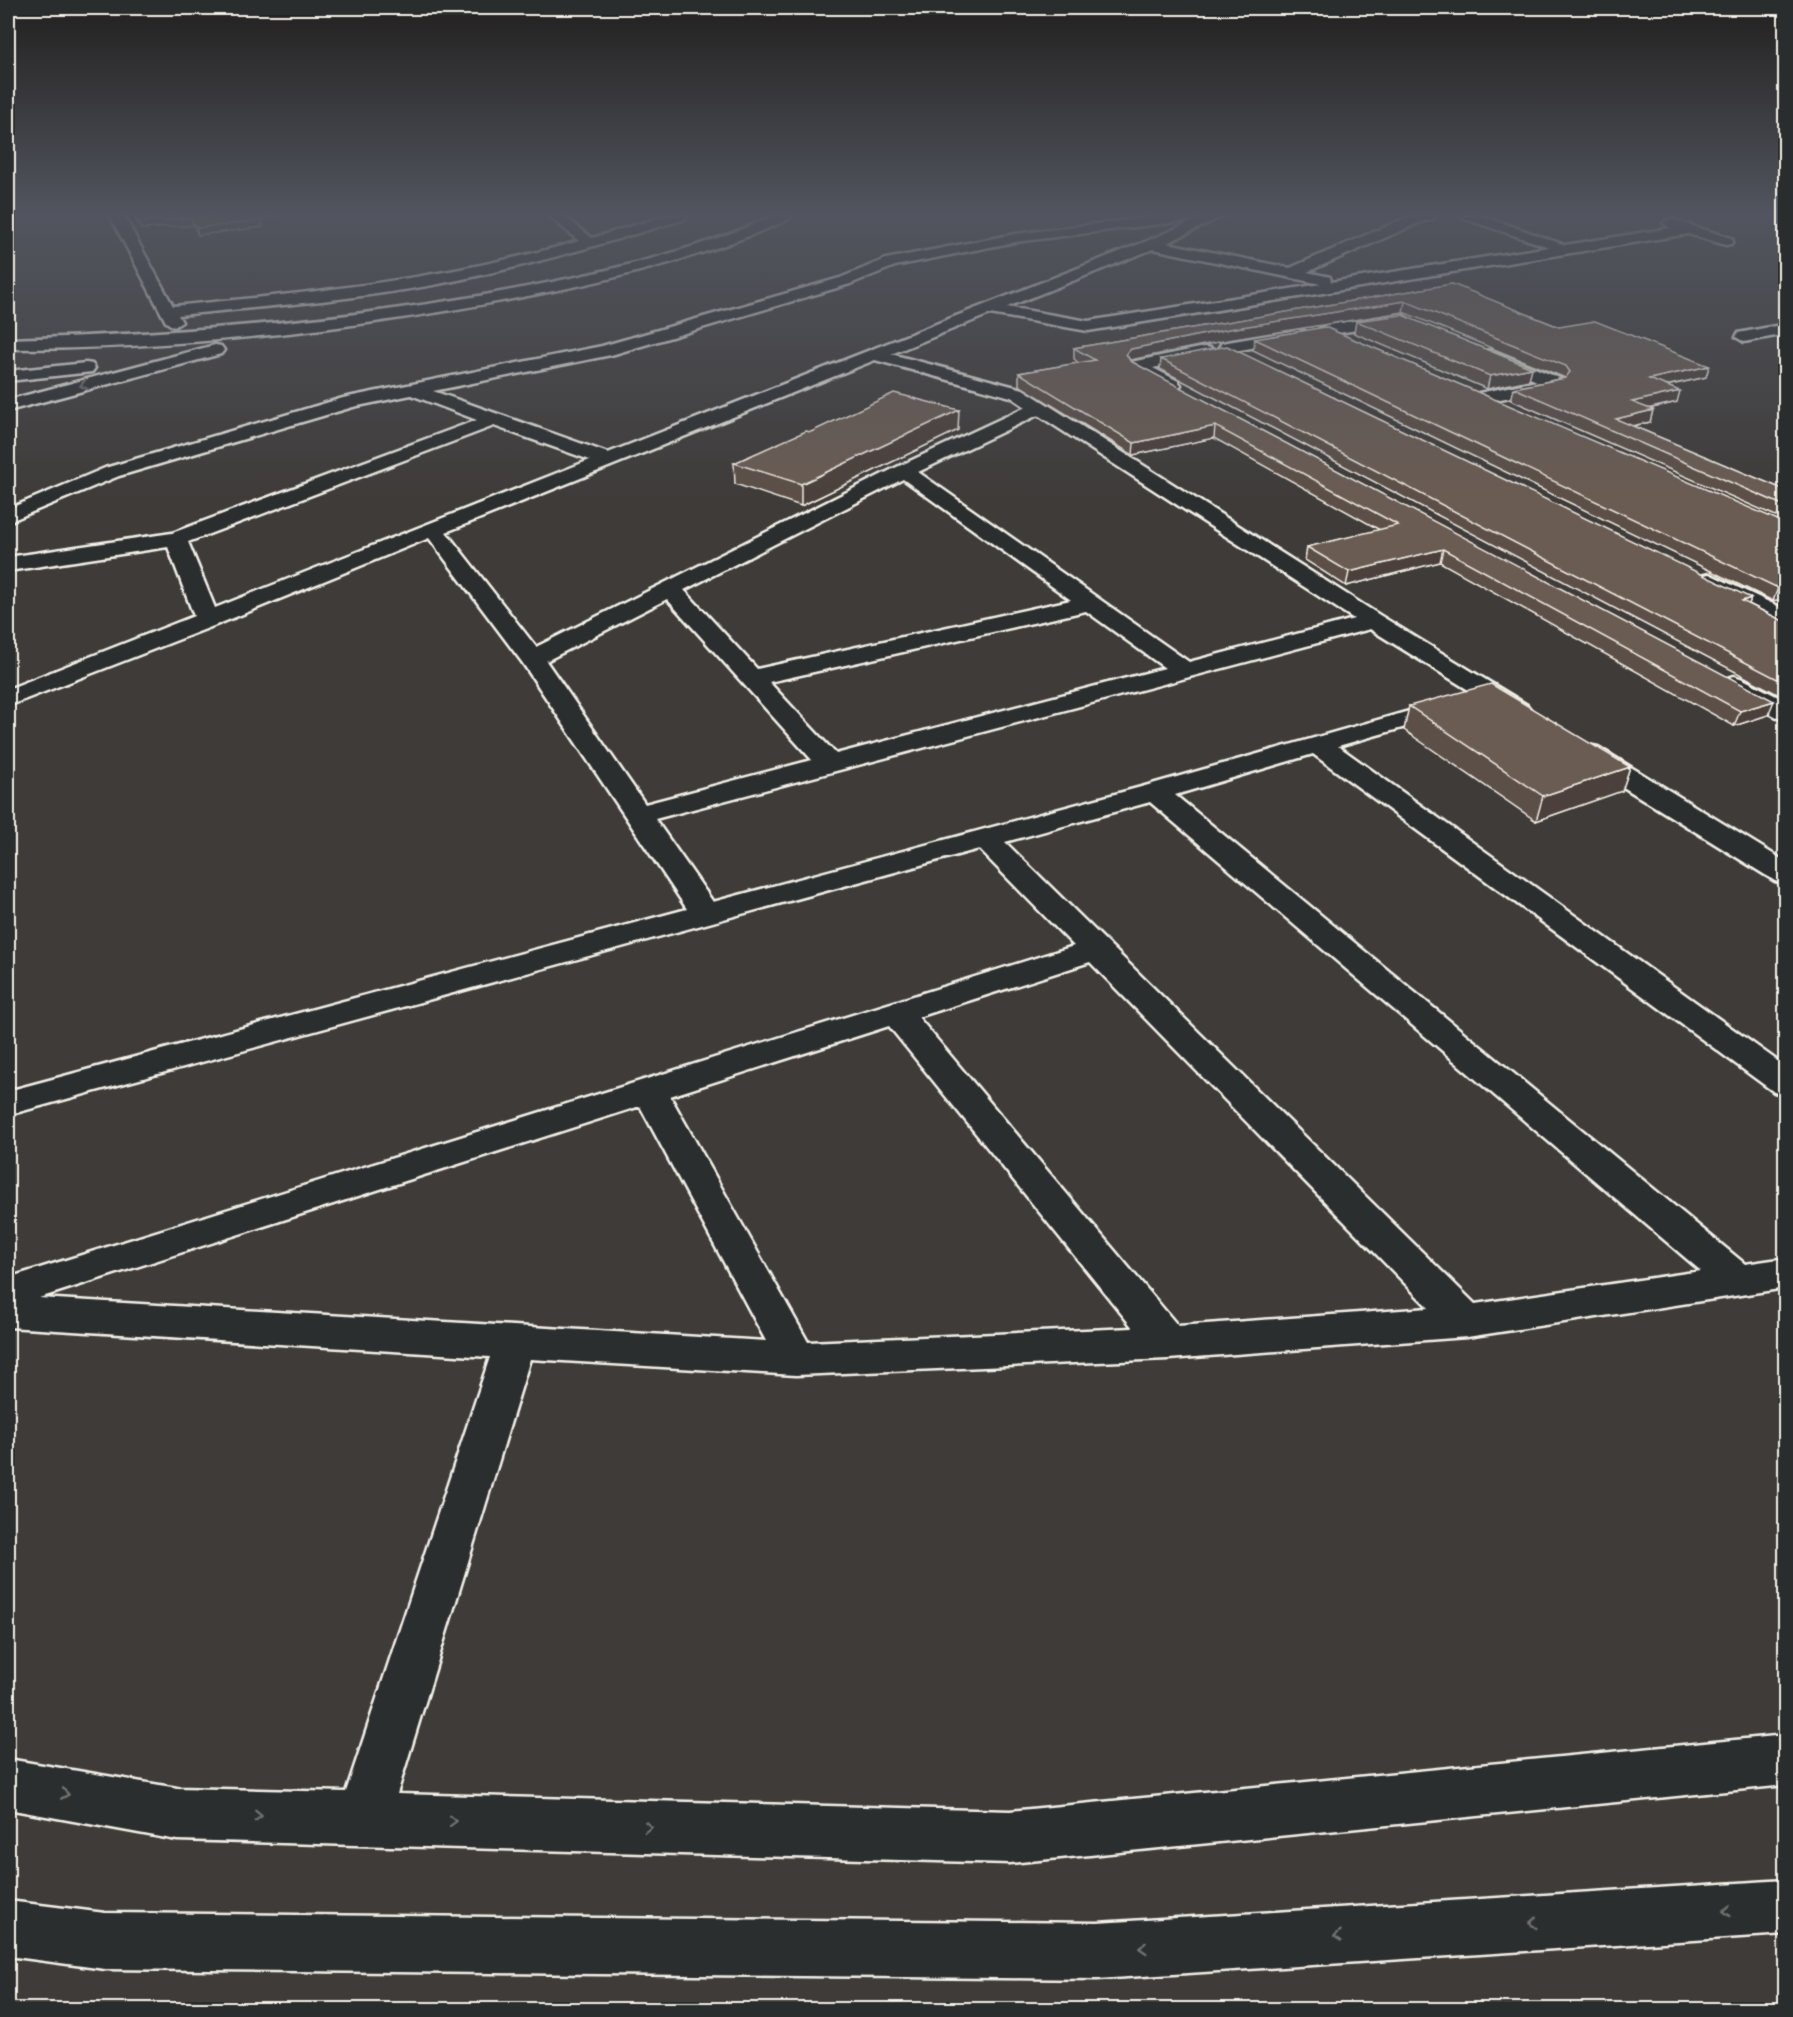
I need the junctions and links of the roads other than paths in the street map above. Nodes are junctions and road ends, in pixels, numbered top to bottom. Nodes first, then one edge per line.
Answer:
1 (168, 310) edge
2 (216, 310) edge
3 (313, 310) edge
4 (419, 310) edge
5 (745, 310) edge
6 (986, 310) edge
7 (996, 310) edge
8 (1185, 310) edge
9 (171, 316) junction
10 (1413, 323) edge
11 (324, 324) junction
12 (8, 328) edge
13 (1785, 328) edge
14 (1326, 330) junction
15 (1744, 337) dead end
16 (113, 341) junction
17 (8, 344) edge
18 (1358, 344) edge
19 (1228, 347) junction
20 (1479, 351) edge
21 (873, 354) junction
22 (8, 356) edge
23 (180, 358) junction
24 (1260, 363) edge
25 (8, 376) edge
26 (1464, 388) edge
27 (417, 390) junction
28 (1188, 394) edge
29 (1485, 397) junction
30 (8, 406) edge
31 (1038, 408) junction
32 (1517, 412) edge
33 (494, 420) junction
34 (610, 460) junction
35 (904, 471) junction
36 (8, 516) edge
37 (434, 530) junction
38 (176, 539) junction
39 (8, 564) edge
40 (1689, 572) edge
41 (670, 589) junction
42 (1090, 603) junction
43 (1785, 619) edge
44 (208, 620) junction
45 (1373, 621) junction
46 (532, 658) junction
47 (1184, 670) junction
48 (1712, 673) edge
49 (752, 678) junction
50 (1492, 695) junction
51 (8, 698) edge
52 (1785, 712) edge
53 (1533, 720) edge
54 (1317, 744) junction
55 (1573, 745) edge
56 (830, 764) junction
57 (1155, 792) junction
58 (640, 814) junction
59 (984, 837) junction
60 (1785, 875) edge
61 (706, 914) junction
62 (1097, 950) junction
63 (896, 1012) junction
64 (1785, 1084) edge
65 (650, 1091) junction
66 (8, 1103) edge
67 (1785, 1272) edge
68 (1739, 1281) junction
69 (8, 1293) edge
70 (8, 1312) edge
71 (1467, 1320) junction
72 (515, 1342) junction
73 (1168, 1343) junction
74 (796, 1359) junction
75 (1785, 1760) edge
76 (8, 1784) edge
77 (363, 1819) junction
78 (1785, 1907) edge
79 (8, 1929) edge

1 - 9 street
2 - 9 street
3 - 9 street
4 - 11 street
5 - 27 street
6 - 21 street
7 - 8 street
9 - 12 street
10 - 14 street
11 - 16 street
11 - 23 street
13 - 15 street
14 - 18 street
14 - 19 street
16 - 17 street
16 - 22 street
19 - 24 street
19 - 28 street
20 - 29 street
21 - 31 street
21 - 34 street
23 - 25 street
23 -> 30 street
26 - 29 street
27 - 33 street
27 - 36 street
29 - 32 street
31 - 35 street
31 - 45 street
33 - 34 street
33 - 38 street
34 - 37 street
35 - 41 street
35 - 42 street
37 - 44 street
37 - 46 street
38 - 39 street
38 - 44 street
40 - 43 street
41 - 46 street
41 - 49 street
42 - 47 street
42 - 49 street
44 - 51 street
45 - 47 street
45 - 50 street
46 - 58 street
47 - 56 street
48 - 52 street
49 - 56 street
50 - 53 street
50 - 54 street
54 - 57 street
54 - 64 street
55 - 60 street
56 - 58 street
57 - 59 street
57 - 68 street
58 - 61 street
59 - 61 street
59 - 62 street
61 - 66 street
62 - 63 street
62 - 71 street
63 - 65 street
63 - 73 street
65 - 69 street
65 - 74 street
67 - 68 street
68 - 71 street
70 - 72 street
71 - 73 street
72 - 74 street
72 - 77 street
73 - 74 street
77 -> 75 street
76 -> 77 street
78 -> 79 street

